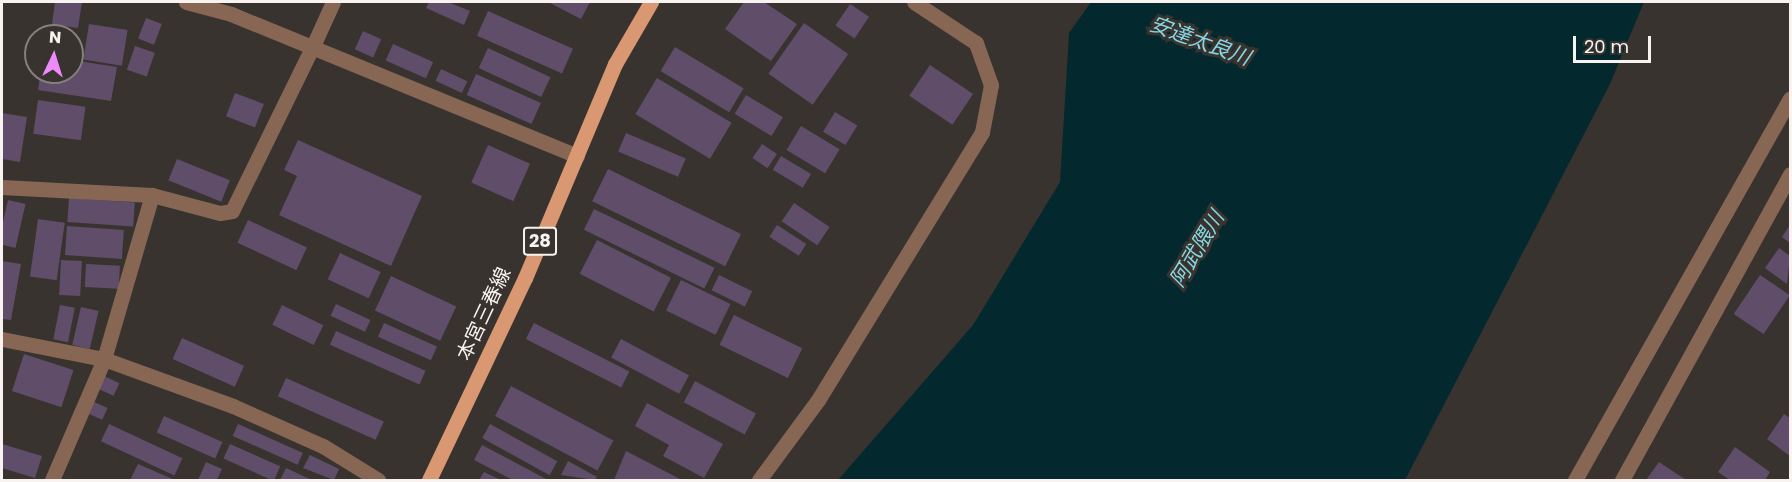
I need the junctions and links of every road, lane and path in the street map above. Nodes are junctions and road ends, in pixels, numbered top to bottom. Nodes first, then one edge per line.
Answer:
1 (186, 2) edge
2 (333, 2) edge
3 (651, 2) edge
4 (914, 2) edge
5 (313, 46) junction
6 (1791, 98) edge
7 (577, 156) junction
8 (1791, 174) edge
9 (2, 187) edge
10 (152, 195) junction
11 (2, 339) edge
12 (104, 359) junction
13 (52, 480) edge
14 (378, 480) edge
15 (429, 480) edge
16 (759, 480) edge
17 (1575, 480) edge
18 (1622, 480) edge

1 - 5 street
2 - 5 street
3 - 7 main road, 本宮三春線 / 28
4 - 16 street
5 - 7 street
5 - 10 street
6 - 17 street
7 - 15 main road, 本宮三春線 / 28
8 - 18 street
9 - 10 street
10 - 12 street
11 - 12 street
12 - 13 street
12 - 14 street

